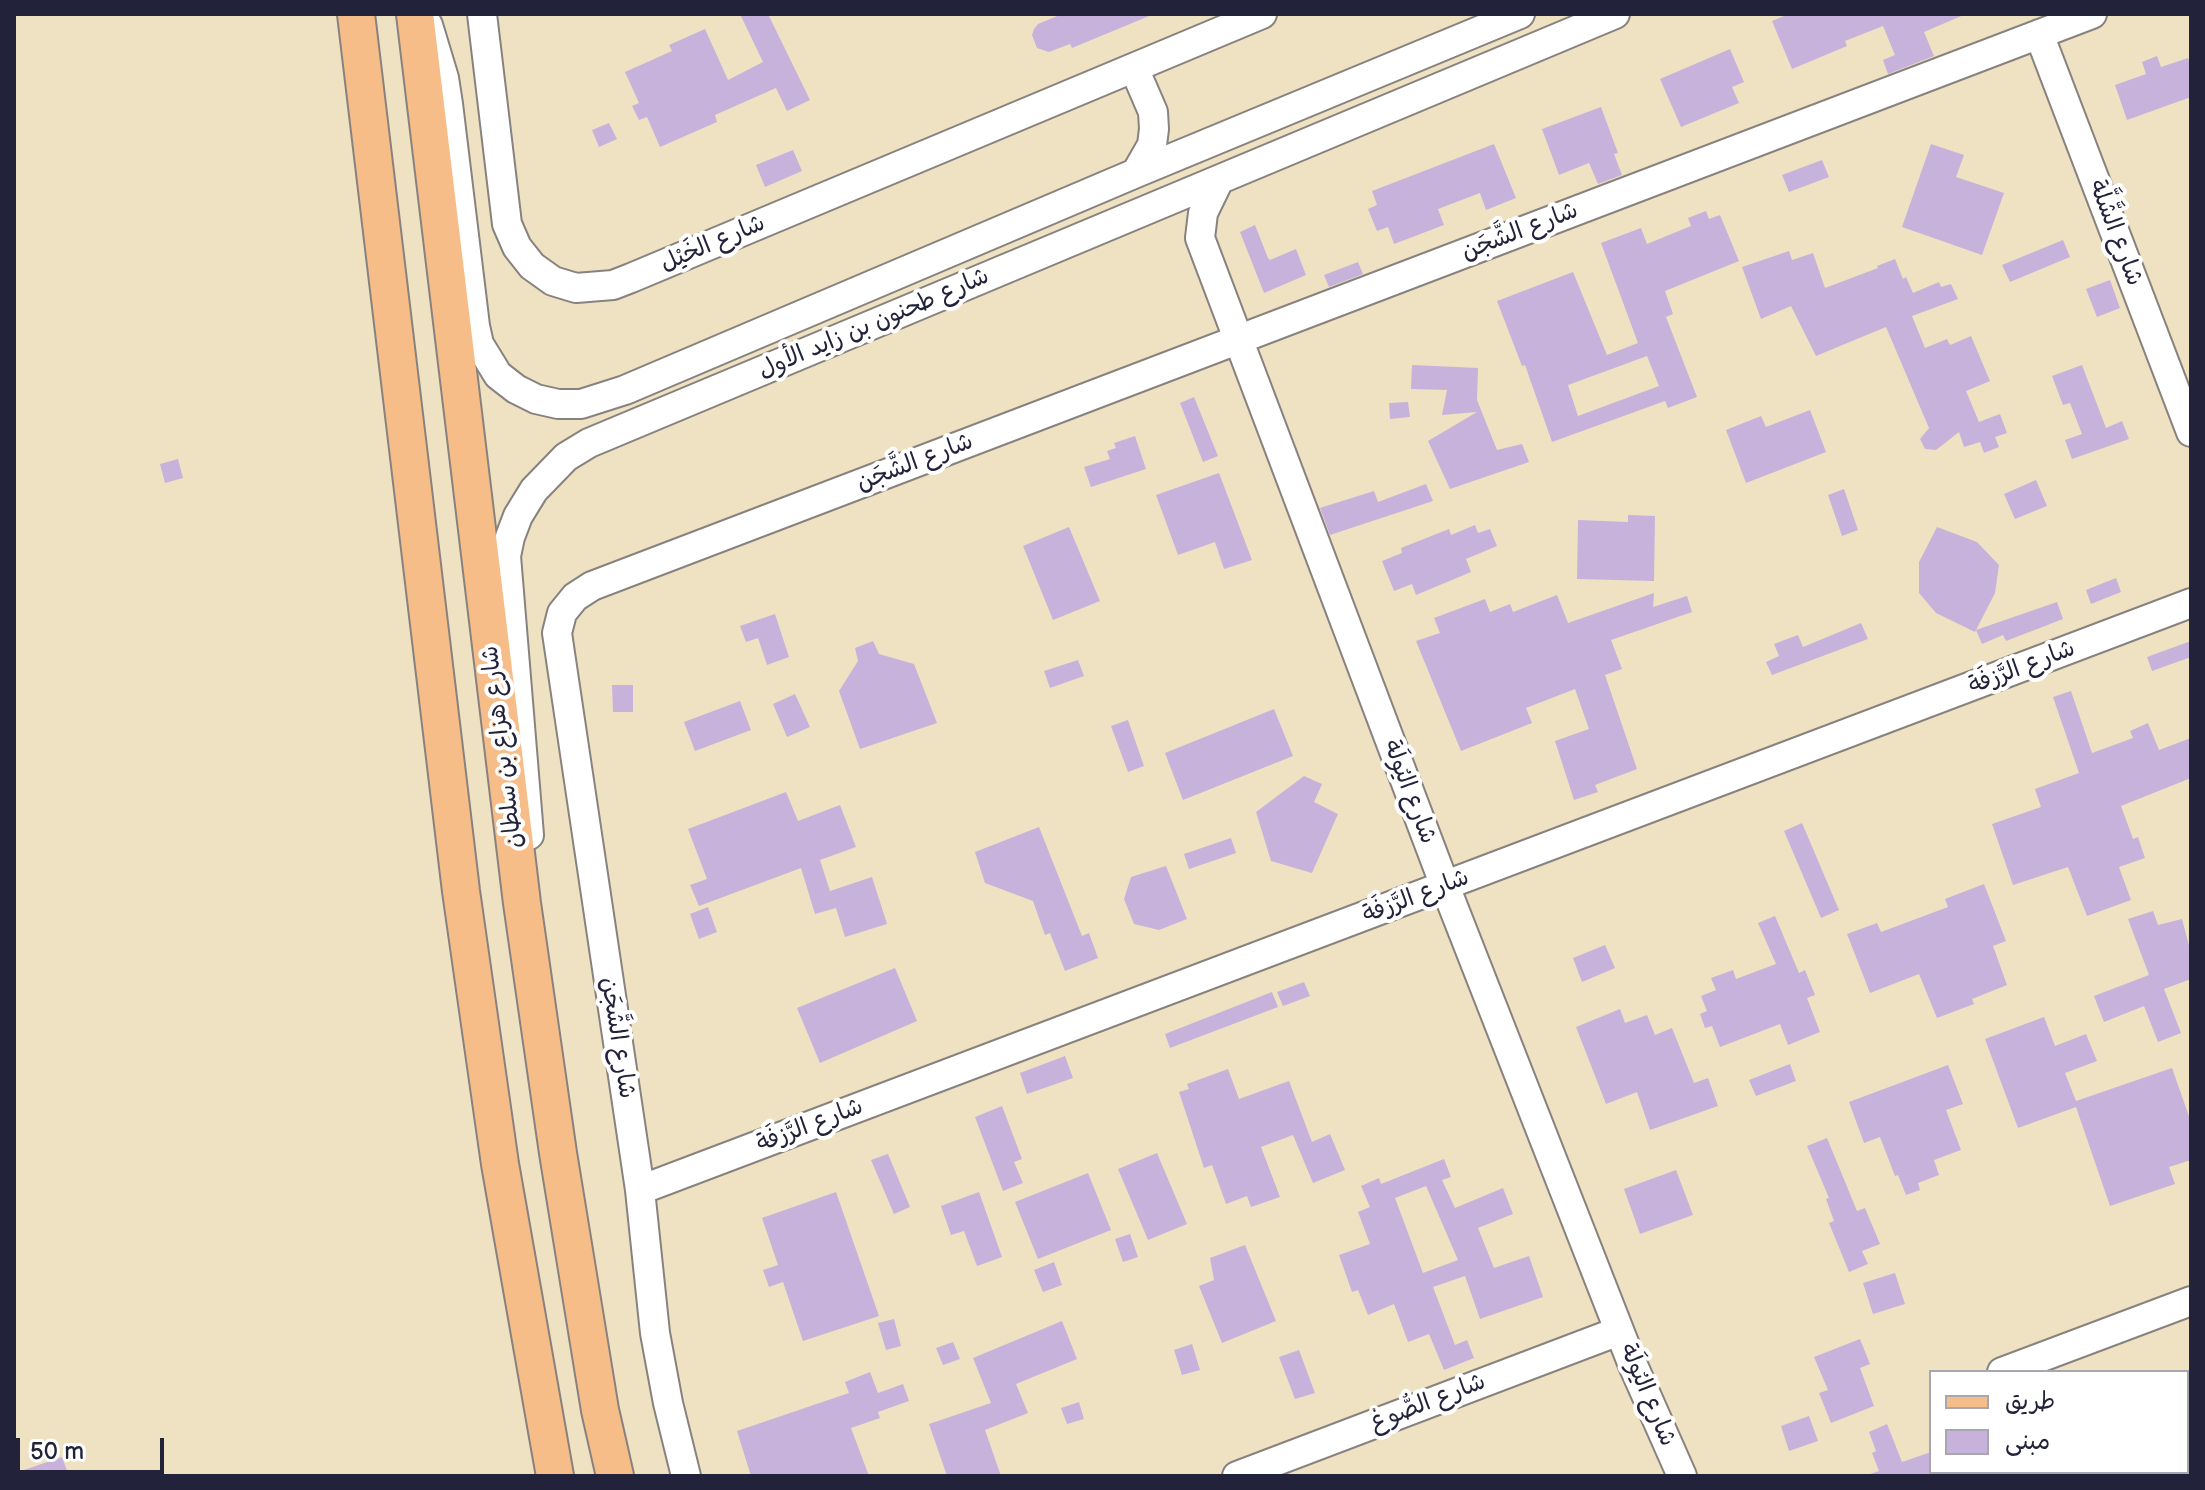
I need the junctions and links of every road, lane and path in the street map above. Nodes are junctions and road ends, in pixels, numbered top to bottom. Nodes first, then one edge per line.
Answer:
1 (356, 14) edge
2 (415, 14) edge
3 (423, 14) edge
4 (482, 14) edge
5 (1262, 14) edge
6 (1520, 14) edge
7 (1615, 14) edge
8 (2092, 14) edge
9 (2039, 34) junction
10 (1134, 68) junction
11 (1153, 112) junction
12 (1211, 143) junction
13 (1136, 173) junction
14 (1219, 180) junction
15 (1147, 210) junction
16 (1200, 238) junction
17 (1238, 340) junction
18 (2191, 432) edge
19 (2191, 603) edge
20 (1445, 886) junction
21 (522, 903) junction
22 (640, 1190) junction
23 (2191, 1301) edge
24 (1619, 1331) junction
25 (2007, 1370) edge
26 (555, 1476) edge
27 (615, 1476) edge
28 (686, 1476) edge
29 (1237, 1476) edge
30 (1682, 1476) edge

1 - 26 main road
2 - 21 main road, شارع هزاع بن سلطان
3 - 13 street, شارع طحنون بن زايد الأول
4 - 10 street, شارع الخَيْل
5 - 10 street, شارع الخَيْل
6 - 12 street, شارع طحنون بن زايد الأول
7 - 14 street, شارع طحنون بن زايد الأول
8 - 9 street, شارع الشَّجَن
9 - 17 street, شارع الشَّجَن
9 - 18 street, شارع الشَّلَّة
10 - 11 street
11 - 12 street
11 - 13 street
12 - 13 street, شارع طحنون بن زايد الأول
14 - 15 street, شارع طحنون بن زايد الأول
14 - 16 street
15 - 16 street
15 - 21 street, شارع طحنون بن زايد الأول
16 - 17 street, شارع اليُولَة
17 - 20 street, شارع اليُولَة
17 - 22 street, شارع الشَّجَن
19 - 20 street, شارع الرَّزفَة
20 - 22 street, شارع الرَّزفَة
20 - 24 street, شارع اليُولَة
21 - 27 main road, شارع هزاع بن سلطان
22 - 28 street, شارع الشَّجَن
23 - 25 street
24 - 29 street, شارع الصُّوغ
24 - 30 street, شارع اليُولَة

